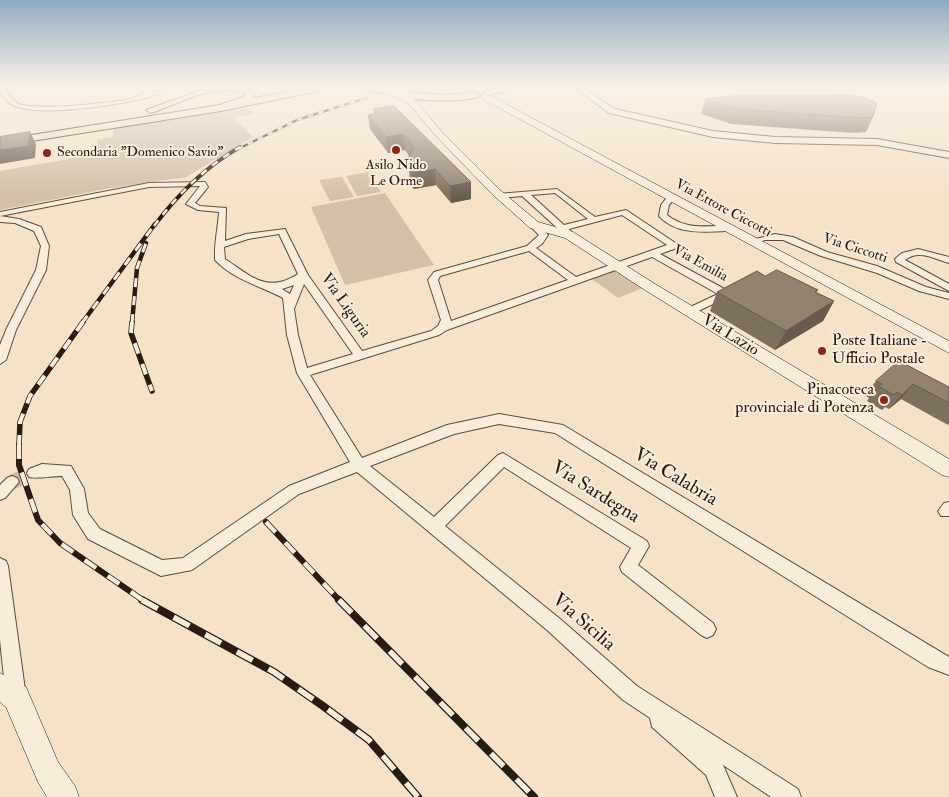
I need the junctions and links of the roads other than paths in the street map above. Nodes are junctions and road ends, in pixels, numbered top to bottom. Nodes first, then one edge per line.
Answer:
1 (110, 124) edge
2 (117, 124) edge
3 (431, 124) edge
4 (535, 124) edge
5 (669, 124) edge
6 (105, 126) junction
7 (0, 143) edge
8 (949, 155) edge
9 (524, 193) junction
10 (671, 198) junction
11 (506, 200) junction
12 (0, 214) edge
13 (0, 219) edge
14 (594, 220) junction
15 (534, 225) junction
16 (728, 228) junction
17 (567, 232) junction
18 (752, 241) junction
19 (219, 246) junction
20 (530, 248) junction
21 (653, 254) junction
22 (949, 260) edge
23 (618, 267) junction
24 (303, 275) junction
25 (576, 282) junction
26 (949, 288) edge
27 (274, 289) junction
28 (949, 296) edge
29 (289, 311) junction
30 (690, 311) junction
31 (439, 331) junction
32 (949, 348) edge
33 (360, 356) junction
34 (0, 360) edge
35 (303, 373) junction
36 (360, 466) junction
37 (949, 469) edge
38 (34, 474) tunnel mouth
39 (434, 527) junction
40 (0, 566) edge
41 (707, 629) dead end
42 (949, 666) edge
43 (8, 691) edge
44 (630, 693) junction
45 (64, 797) edge
46 (726, 797) edge
47 (790, 797) edge

1 - 6 main road
2 - 6 main road
3 - 11 main road, Via Lazio
4 - 10 main road, Via Ettore Ciccotti
5 - 8 street
6 - 7 main road
9 - 11 street
9 - 14 street
9 - 17 street
10 - 16 main road, Via Ettore Ciccotti
10 - 16 street
11 - 15 main road, Via Lazio
12 - 19 street
13 - 34 street
14 - 17 street
14 - 21 street
15 - 17 main road, Via Lazio
15 - 20 street
16 - 18 main road, Via Ettore Ciccotti
17 - 23 main road, Via Lazio
18 - 28 street, Via Ciccotti
18 - 32 main road, Via Ettore Ciccotti
19 - 24 street, Via Liguria
19 - 27 street
20 - 25 street
20 - 31 street
21 - 23 street
21 - 30 street, Via Emilia
22 - 26 street, Via Ciccotti
23 - 25 street
23 - 30 main road, Via Lazio
24 - 27 street
24 - 29 street
24 - 33 street, Via Liguria
25 - 31 street
27 - 29 street
29 - 35 street, Via Sicilia
30 - 37 main road, Via Lazio
31 - 33 street
33 - 35 street
35 - 36 street, Via Sicilia
36 - 38 street, Via Calabria
36 - 39 street, Via Sicilia
36 - 42 street, Via Calabria
39 - 41 street, Via Sardegna
39 - 44 street, Via Sicilia
40 - 43 street
43 - 45 main road
44 - 46 street
44 - 47 street, Via Sicilia

